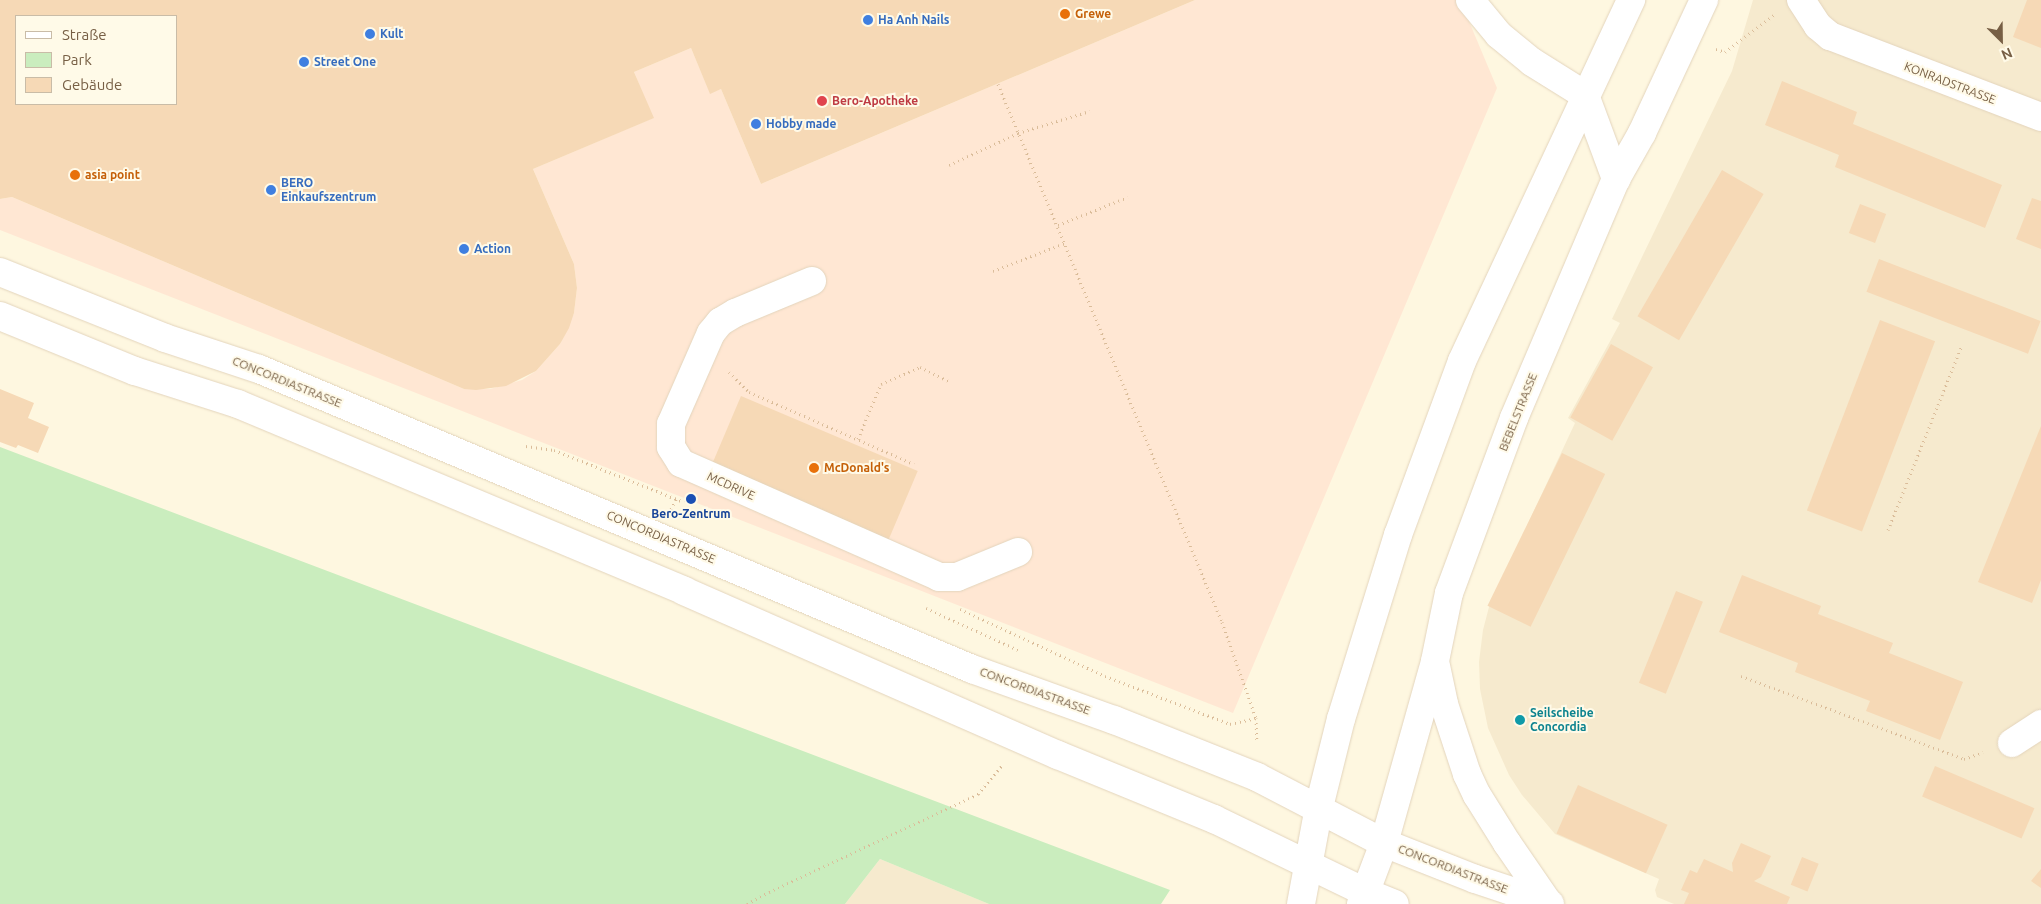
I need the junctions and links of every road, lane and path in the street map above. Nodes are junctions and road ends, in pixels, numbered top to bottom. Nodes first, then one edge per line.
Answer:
1 (1470, 0) edge
2 (1631, 0) edge
3 (1704, 0) edge
4 (1801, 0) edge
5 (998, 84) dead end
6 (1585, 95) junction
7 (1090, 111) dead end
8 (2041, 117) edge
9 (1018, 133) junction
10 (949, 165) dead end
11 (1616, 179) junction
12 (1128, 197) dead end
13 (1058, 225) junction
14 (1065, 243) junction
15 (993, 271) dead end
16 (0, 272) edge
17 (812, 281) dead end
18 (0, 316) edge
19 (1962, 345) dead end
20 (702, 355) junction
21 (949, 381) dead end
22 (858, 439) junction
23 (914, 464) dead end
24 (1888, 530) dead end
25 (1018, 552) dead end
26 (1435, 661) junction
27 (1741, 676) dead end
28 (2041, 724) edge
29 (1024, 740) junction
30 (2012, 743) joint
31 (1258, 777) junction
32 (1319, 808) junction
33 (1384, 843) junction
34 (1309, 864) junction
35 (1363, 898) edge
36 (747, 904) edge
37 (1301, 904) edge
38 (1394, 904) edge
39 (1550, 904) edge

1 - 6 street
2 - 6 street
3 - 11 street, BEBELSTRASSE
4 - 8 street, KONRADSTRASSE
5 - 9 path
6 - 11 street
6 - 32 street
7 - 9 path
9 - 10 path
9 - 13 path
11 - 26 street, BEBELSTRASSE
12 - 13 path
13 - 14 path
14 - 15 path
14 - 31 path
16 - 31 street, CONCORDIASTRASSE
17 - 20 street, MCDRIVE
18 - 29 street
19 - 24 path
20 - 22 path
20 - 25 street, MCDRIVE
21 - 22 path
22 - 23 path
26 - 33 street, BEBELSTRASSE
26 - 39 street
27 - 30 path
28 - 30 street
29 - 34 street
29 - 36 path
31 - 32 street, CONCORDIASTRASSE
32 - 33 street, CONCORDIASTRASSE
32 - 34 street
33 - 35 street, CONCORDIASTRASSE
33 - 39 street, CONCORDIASTRASSE
34 - 35 street
34 - 37 street
35 - 38 street

